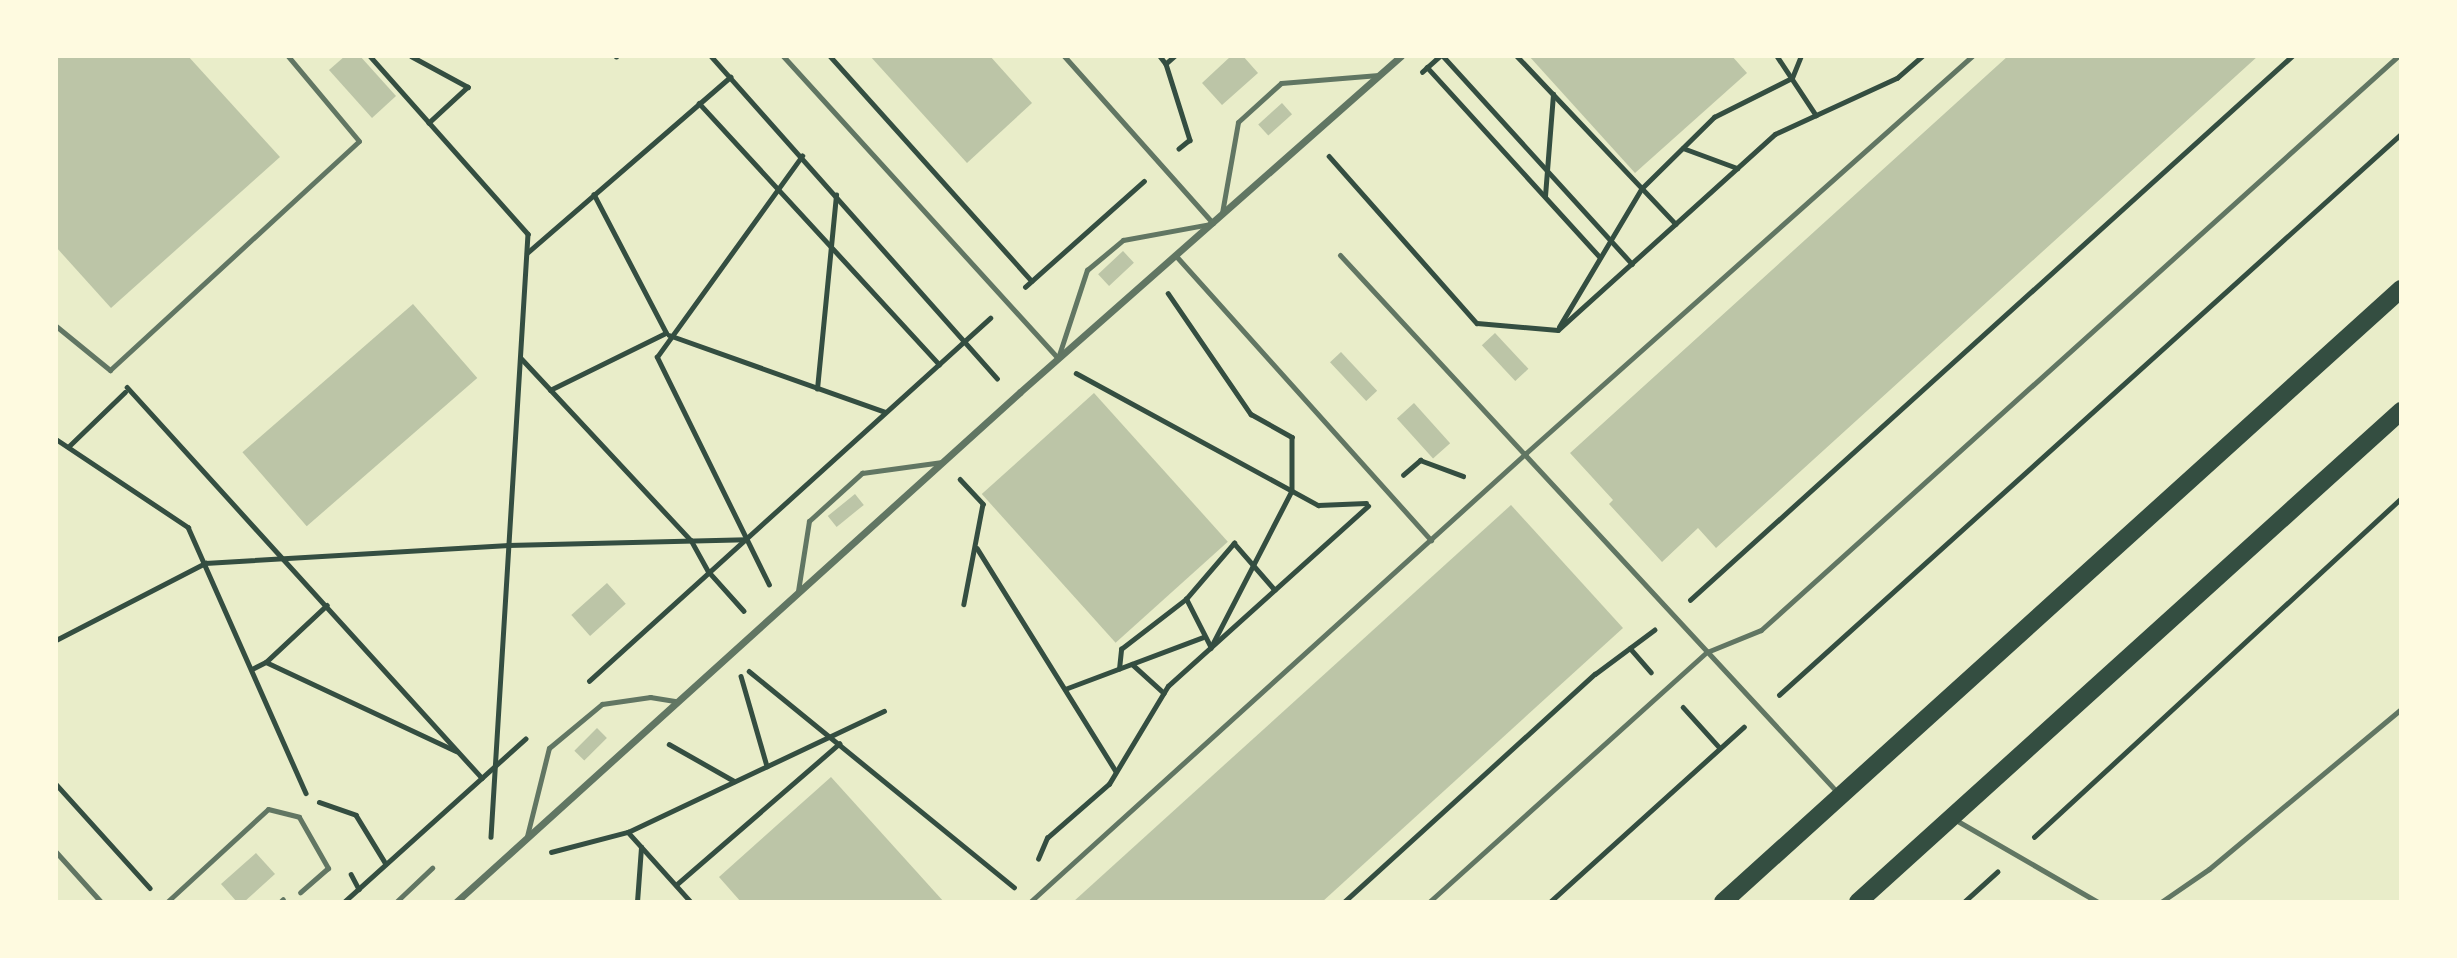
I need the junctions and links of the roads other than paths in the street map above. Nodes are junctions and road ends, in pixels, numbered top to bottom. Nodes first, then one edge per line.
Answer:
1 (288, 56) edge
2 (783, 56) edge
3 (1063, 56) edge
4 (1401, 56) edge
5 (1972, 56) edge
6 (2398, 56) edge
7 (1381, 75) junction
8 (1222, 216) junction
9 (1213, 223) junction
10 (1340, 255) dead end
11 (1176, 256) junction
12 (2401, 289) edge
13 (56, 326) edge
14 (1058, 358) junction
15 (2401, 411) edge
16 (1526, 453) junction
17 (942, 461) junction
18 (1431, 540) junction
19 (798, 591) junction
20 (1707, 652) junction
21 (675, 701) junction
22 (2401, 709) edge
23 (1841, 797) junction
24 (1951, 818) junction
25 (527, 836) junction
26 (56, 852) edge
27 (432, 868) dead end
28 (300, 892) dead end
29 (101, 902) edge
30 (167, 902) edge
31 (396, 902) edge
32 (456, 902) edge
33 (1030, 902) edge
34 (1429, 902) edge
35 (1723, 902) edge
36 (1858, 902) edge
37 (2098, 902) edge
38 (2161, 902) edge

1 - 13 lane
2 - 14 lane
3 - 9 lane
4 - 7 street
5 - 16 lane
6 - 20 lane
7 - 8 street
7 - 8 lane
8 - 9 street
9 - 11 street
9 - 14 lane
10 - 16 lane
11 - 14 street
11 - 18 lane
12 - 23 main road
14 - 17 street
15 - 24 main road
16 - 18 lane
16 - 20 lane
17 - 19 street
17 - 19 lane
18 - 33 lane
19 - 21 street
20 - 23 lane
20 - 34 lane
21 - 25 street
21 - 25 lane
22 - 38 lane
23 - 35 main road
24 - 36 main road
24 - 37 lane
25 - 32 street
26 - 29 lane
27 - 31 lane
28 - 30 lane

